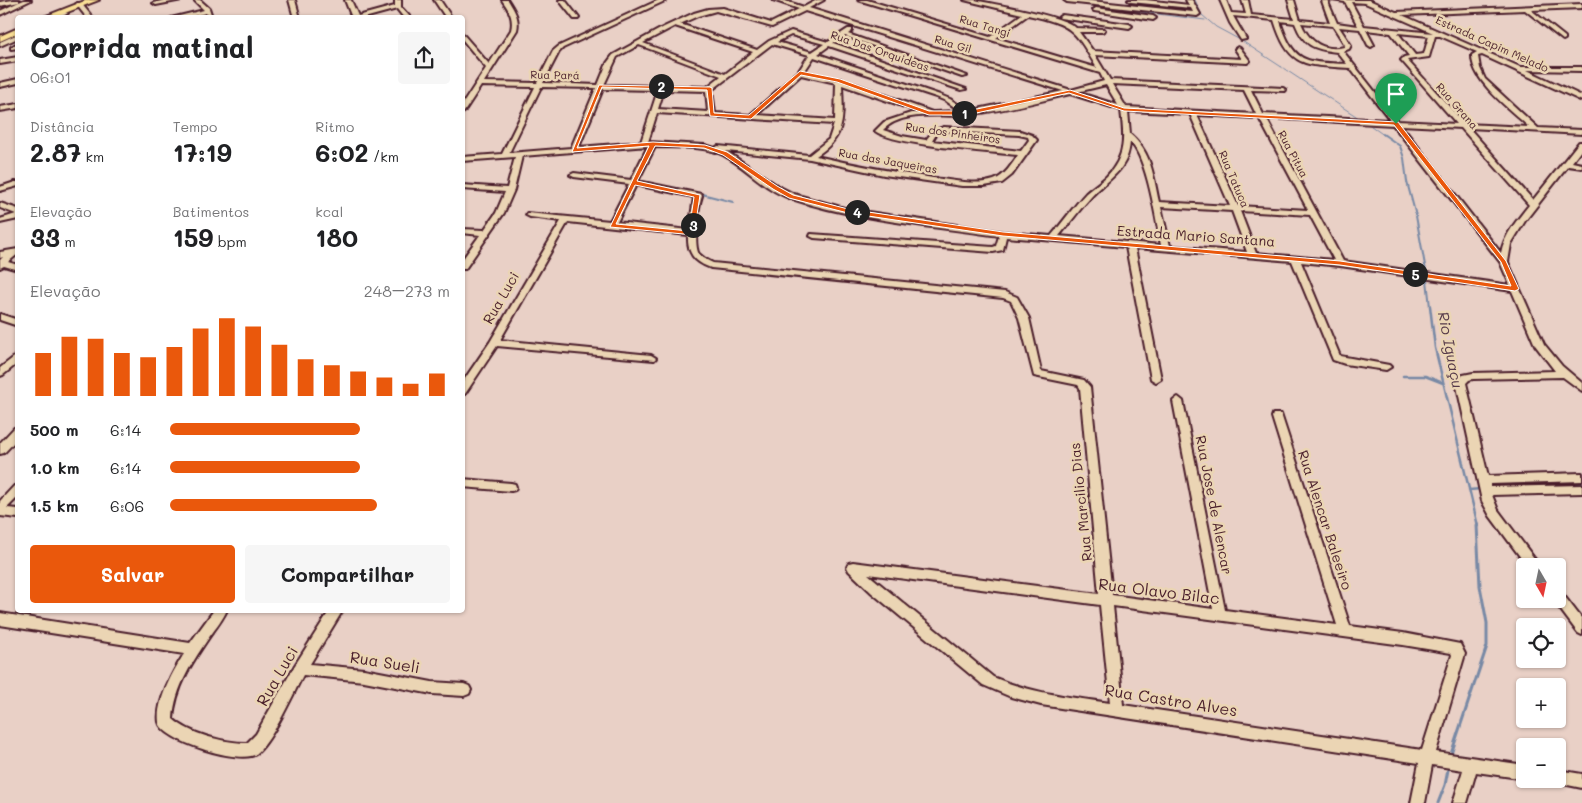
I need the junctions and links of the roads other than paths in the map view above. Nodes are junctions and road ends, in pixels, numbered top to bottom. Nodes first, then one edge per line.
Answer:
1 (20, 0) edge
2 (28, 0) edge
3 (96, 0) edge
4 (179, 0) edge
5 (197, 0) edge
6 (348, 0) edge
7 (398, 0) edge
8 (437, 0) edge
9 (504, 0) edge
10 (562, 0) edge
11 (664, 0) edge
12 (776, 0) edge
13 (821, 0) edge
14 (861, 0) edge
15 (967, 0) edge
16 (1066, 0) edge
17 (1131, 0) edge
18 (1189, 0) edge
19 (1223, 0) edge
20 (1245, 0) edge
21 (1291, 0) edge
22 (1328, 0) edge
23 (1336, 0) edge
24 (1347, 0) edge
25 (1365, 0) edge
26 (294, 1) edge
27 (980, 1) edge
28 (156, 3) dead end
29 (0, 4) edge
30 (79, 4) junction
31 (1582, 6) edge
32 (398, 7) junction
33 (1193, 7) junction
34 (1572, 7) junction
35 (1526, 8) junction
36 (805, 9) junction
37 (0, 12) edge
38 (65, 13) dead end
39 (1027, 13) junction
40 (1394, 13) junction
41 (1582, 13) edge
42 (209, 14) edge
43 (1229, 14) junction
44 (52, 15) edge
45 (61, 15) edge
46 (88, 15) edge
47 (296, 15) edge
48 (355, 15) edge
49 (364, 15) edge
50 (405, 15) edge
51 (447, 15) edge
52 (1249, 16) junction
53 (1062, 17) junction
54 (576, 18) dead end
55 (1153, 18) dead end
56 (1276, 19) junction
57 (1297, 21) junction
58 (675, 24) junction
59 (858, 25) junction
60 (1333, 25) junction
61 (1129, 26) dead end
62 (1362, 27) junction
63 (1075, 30) junction
64 (1102, 30) dead end
65 (15, 31) edge
66 (1393, 31) junction
67 (844, 34) junction
68 (1436, 35) junction
69 (15, 37) edge
70 (0, 38) edge
71 (992, 38) junction
72 (1243, 38) dead end
73 (1563, 38) dead end
74 (465, 40) edge
75 (770, 42) junction
76 (638, 43) junction
77 (0, 44) edge
78 (829, 44) junction
79 (1371, 45) dead end
80 (1238, 49) dead end
81 (1339, 50) junction
82 (758, 52) junction
83 (1091, 53) junction
84 (1482, 53) junction
85 (814, 54) junction
86 (1413, 57) junction
87 (15, 60) edge
88 (0, 62) edge
89 (1351, 66) junction
90 (490, 68) junction
91 (1517, 68) junction
92 (1582, 69) edge
93 (1104, 72) junction
94 (800, 73) junction
95 (726, 76) junction
96 (964, 76) dead end
97 (839, 80) junction
98 (15, 82) edge
99 (1109, 82) junction
100 (481, 84) junction
101 (0, 85) edge
102 (539, 85) junction
103 (600, 86) junction
104 (662, 86) junction
105 (710, 88) junction
106 (1246, 88) junction
107 (963, 89) dead end
108 (1283, 90) dead end
109 (1070, 92) junction
110 (1582, 99) edge
111 (15, 106) edge
112 (465, 107) edge
113 (0, 109) edge
114 (654, 111) junction
115 (1124, 112) junction
116 (929, 113) junction
117 (967, 113) junction
118 (1193, 113) junction
119 (712, 114) junction
120 (944, 114) junction
121 (1261, 116) junction
122 (751, 117) junction
123 (837, 122) junction
124 (1396, 124) junction
125 (1462, 127) junction
126 (958, 129) junction
127 (1536, 130) junction
128 (1582, 132) edge
129 (1127, 134) junction
130 (928, 142) junction
131 (644, 144) junction
132 (653, 144) junction
133 (1582, 144) edge
134 (705, 146) junction
135 (574, 150) junction
136 (1024, 154) junction
137 (519, 155) junction
138 (504, 156) junction
139 (810, 157) junction
140 (465, 159) edge
141 (1566, 163) junction
142 (1582, 166) edge
143 (574, 175) dead end
144 (633, 182) junction
145 (15, 185) edge
146 (465, 187) edge
147 (0, 189) edge
148 (510, 190) junction
149 (1156, 204) junction
150 (1532, 204) junction
151 (0, 205) edge
152 (1234, 209) junction
153 (15, 211) edge
154 (1312, 213) junction
155 (530, 215) dead end
156 (15, 217) edge
157 (566, 219) junction
158 (0, 221) edge
159 (612, 225) junction
160 (465, 231) edge
161 (487, 233) junction
162 (692, 233) junction
163 (1003, 234) junction
164 (814, 236) dead end
165 (1053, 239) junction
166 (1130, 245) junction
167 (1166, 248) junction
168 (15, 252) edge
169 (1252, 254) junction
170 (1295, 258) junction
171 (1, 261) edge
172 (1504, 262) junction
173 (465, 263) edge
174 (1340, 263) junction
175 (15, 267) edge
176 (1515, 289) junction
177 (0, 317) edge
178 (15, 323) edge
179 (494, 343) junction
180 (651, 358) dead end
181 (15, 360) edge
182 (1386, 367) dead end
183 (0, 373) edge
184 (1563, 374) junction
185 (1156, 379) dead end
186 (465, 387) edge
187 (1582, 388) edge
188 (1178, 402) dead end
189 (1277, 417) dead end
190 (15, 434) edge
191 (0, 450) edge
192 (1582, 477) edge
193 (465, 482) edge
194 (511, 487) dead end
195 (1485, 487) junction
196 (1582, 489) edge
197 (15, 492) edge
198 (0, 510) edge
199 (15, 513) edge
200 (1528, 558) edge
201 (853, 567) joint
202 (1106, 600) junction
203 (1566, 608) edge
204 (219, 613) edge
205 (335, 613) edge
206 (1220, 615) junction
207 (0, 619) edge
208 (1582, 629) edge
209 (1345, 631) junction
210 (195, 650) junction
211 (300, 669) junction
212 (464, 690) dead end
213 (1117, 710) junction
214 (1433, 757) junction
215 (1468, 763) junction
216 (1516, 771) edge
217 (1566, 778) edge
218 (1582, 781) edge
219 (1418, 803) edge
220 (1460, 803) edge

1 - 29 street
2 - 37 street
3 - 30 main road
4 - 28 street
5 - 42 street
6 - 48 street
7 - 32 street
8 - 51 street
9 - 90 street
10 - 54 street
11 - 102 street
12 - 36 street, Rua Gil
13 - 36 street
14 - 71 street, Rua Tangi
15 - 27 street
16 - 33 street
16 - 55 street
17 - 33 street
18 - 33 street
19 - 43 street
20 - 52 street
21 - 57 street
22 - 60 street
23 - 24 street
24 - 25 street
24 - 62 street
25 - 40 street, Estrada Capim Melado
26 - 47 street
27 - 39 street
30 - 44 main road
30 - 46 street
31 - 34 street
32 - 49 street
32 - 50 street
34 - 35 street
34 - 41 street
35 - 40 street
35 - 73 street
36 - 58 street
36 - 59 street, Rua Gil
38 - 45 street
39 - 53 street
39 - 71 street
40 - 68 street, Estrada Capim Melado
43 - 52 street
43 - 72 street
52 - 56 street
53 - 61 street
53 - 63 street
56 - 57 street
56 - 89 street
57 - 60 street
57 - 81 street
58 - 76 street
58 - 82 street
59 - 67 street
59 - 109 street, Rua Gil
60 - 62 street
60 - 81 street
62 - 66 street
62 - 79 street
63 - 64 street
63 - 83 street
65 - 70 main road
66 - 68 street
66 - 86 street
67 - 78 street
67 - 96 street
68 - 84 street, Estrada Capim Melado
68 - 86 street
69 - 77 street
71 - 93 street, Rua Tangi
74 - 90 street
75 - 78 street, Rua Das Orquideas
75 - 82 street
75 - 85 street
76 - 95 street
76 - 103 street
78 - 85 street
78 - 107 street, Rua Das Orquideas
80 - 83 street
81 - 89 street
82 - 95 street
83 - 93 street
84 - 91 street, Estrada Capim Melado
84 - 127 street
85 - 94 street
85 - 117 street
86 - 125 street, Rua Grana
87 - 88 street
89 - 124 street
90 - 100 street
91 - 92 street
91 - 110 street, Estrada Capim Melado
93 - 99 street
94 - 97 street
94 - 122 street
95 - 105 street
97 - 116 street
97 - 123 street
98 - 101 street
99 - 106 street
99 - 109 street
99 - 115 street
100 - 102 street, Rua Pará
100 - 112 street
102 - 103 street, Rua Pará
102 - 138 street
103 - 104 street, Rua Pará
103 - 135 street
104 - 105 street, Rua Pará
104 - 114 street
105 - 119 street
106 - 108 street
106 - 121 street, Rua Pitua
109 - 115 street, Rua Gil
109 - 117 street
111 - 113 street
114 - 119 street
114 - 131 street
115 - 118 street, Rua Gil
115 - 129 street
116 - 120 street
116 - 130 street, Rua dos Pinheiros
117 - 120 street
118 - 121 street, Rua Gil
118 - 152 street, Rua Tatuca
119 - 122 street
120 - 126 street
121 - 124 street, Rua Gil
121 - 154 street, Rua Pitua
122 - 123 street
123 - 139 street
124 - 125 street, Rua Gil
124 - 172 street
125 - 127 street, Rua Gil
125 - 150 street, Rua Grana
126 - 130 street
126 - 136 street, Rua das Jaqueiras
127 - 128 street, Rua Gil
129 - 149 street
129 - 165 street
130 - 136 street, Rua dos Pinheiros
131 - 132 street, Rua das Jaqueiras
131 - 135 street, Rua das Jaqueiras
132 - 134 street, Rua das Jaqueiras
132 - 144 street
133 - 141 street
134 - 139 street, Rua das Jaqueiras
134 - 163 street, Estrada Mario Santana
135 - 137 street, Rua das Jaqueiras
136 - 139 street, Rua das Jaqueiras
137 - 138 street, Rua das Jaqueiras
137 - 148 street
138 - 140 street, Rua das Jaqueiras
141 - 142 street
141 - 150 street
143 - 144 street
144 - 159 street
144 - 162 street
145 - 147 street
146 - 148 street
148 - 161 street
149 - 152 street
149 - 167 street
150 - 172 street
151 - 153 street
152 - 154 street
152 - 169 street, Rua Tatuca
154 - 174 street, Rua Pitua
155 - 157 street
156 - 158 street
157 - 159 street
157 - 179 street, Rua Luci
159 - 162 street
160 - 161 street
161 - 173 street
162 - 202 street, Rua Marcilio Dias
163 - 164 street
163 - 165 street, Estrada Mario Santana
165 - 166 street, Estrada Mario Santana
166 - 167 street, Estrada Mario Santana
166 - 185 street
167 - 169 street, Estrada Mario Santana
168 - 171 street
169 - 170 street, Estrada Mario Santana
170 - 174 street, Estrada Mario Santana
170 - 182 street
171 - 175 street
172 - 176 street
174 - 176 street, Estrada Mario Santana
176 - 184 street
177 - 178 street
179 - 180 street
179 - 186 street, Rua Luci
181 - 183 street
184 - 187 street
184 - 195 street
188 - 206 street, Rua Jose de Alencar
189 - 209 street, Rua Alencar Baleeiro
190 - 191 street
192 - 195 street
193 - 194 street
195 - 196 street
195 - 200 street
197 - 198 street
198 - 199 street
201 - 202 street, Rua Olavo Bilac
201 - 213 street, Rua Castro Alves
202 - 206 street, Rua Olavo Bilac
202 - 213 street, Rua Marcilio Dias
203 - 208 street
204 - 210 street
205 - 211 street, Rua Luci
206 - 209 street, Rua Olavo Bilac
207 - 210 street
209 - 214 street, Rua Olavo Bilac
210 - 211 street, Rua Luci
211 - 212 street, Rua Sueli
213 - 214 street, Rua Castro Alves
214 - 215 street, Rua Castro Alves
214 - 219 street
215 - 216 street, Rua Castro Alves
215 - 220 street
217 - 218 street

